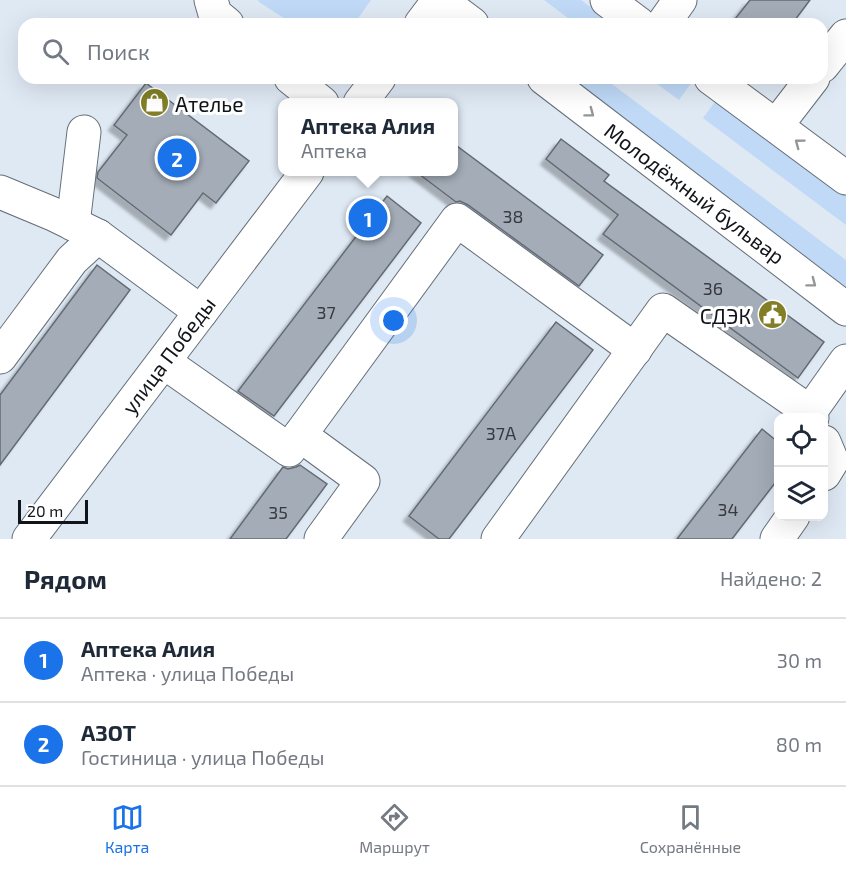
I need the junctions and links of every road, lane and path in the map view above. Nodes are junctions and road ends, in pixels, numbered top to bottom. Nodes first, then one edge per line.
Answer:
1 (211, 0) edge
2 (440, 0) edge
3 (607, 0) edge
4 (680, 0) edge
5 (220, 18) edge
6 (426, 18) edge
7 (464, 18) edge
8 (631, 18) edge
9 (667, 18) edge
10 (846, 36) edge
11 (828, 58) edge
12 (299, 84) edge
13 (374, 84) edge
14 (552, 84) edge
15 (719, 84) edge
16 (808, 84) edge
17 (317, 98) edge
18 (363, 98) edge
19 (786, 113) dead end
20 (84, 132) dead end
21 (303, 176) edge
22 (846, 178) edge
23 (0, 192) edge
24 (86, 230) junction
25 (846, 309) edge
26 (201, 312) junction
27 (635, 350) junction
28 (0, 357) edge
29 (846, 361) edge
30 (164, 362) junction
31 (808, 413) edge
32 (812, 413) edge
33 (300, 435) junction
34 (790, 521) edge
35 (29, 539) edge
36 (321, 539) edge
37 (498, 539) edge
38 (777, 539) edge

1 - 5 main road
2 - 6 main road
2 - 7 main road
3 - 8 main road
4 - 9 main road
10 - 11 main road
12 - 17 main road
13 - 18 main road
14 -> 25 main road, Молодёжный бульвар
22 -> 15 main road
16 - 19 main road
20 - 24 main road
21 - 26 main road, улица Победы
23 - 24 main road
24 - 26 main road
24 - 28 main road
26 - 30 main road, улица Победы
27 - 31 main road
27 - 33 main road
27 - 37 main road
29 - 32 main road
30 - 33 main road
30 - 35 main road, улица Победы
33 - 36 main road
34 - 38 main road

